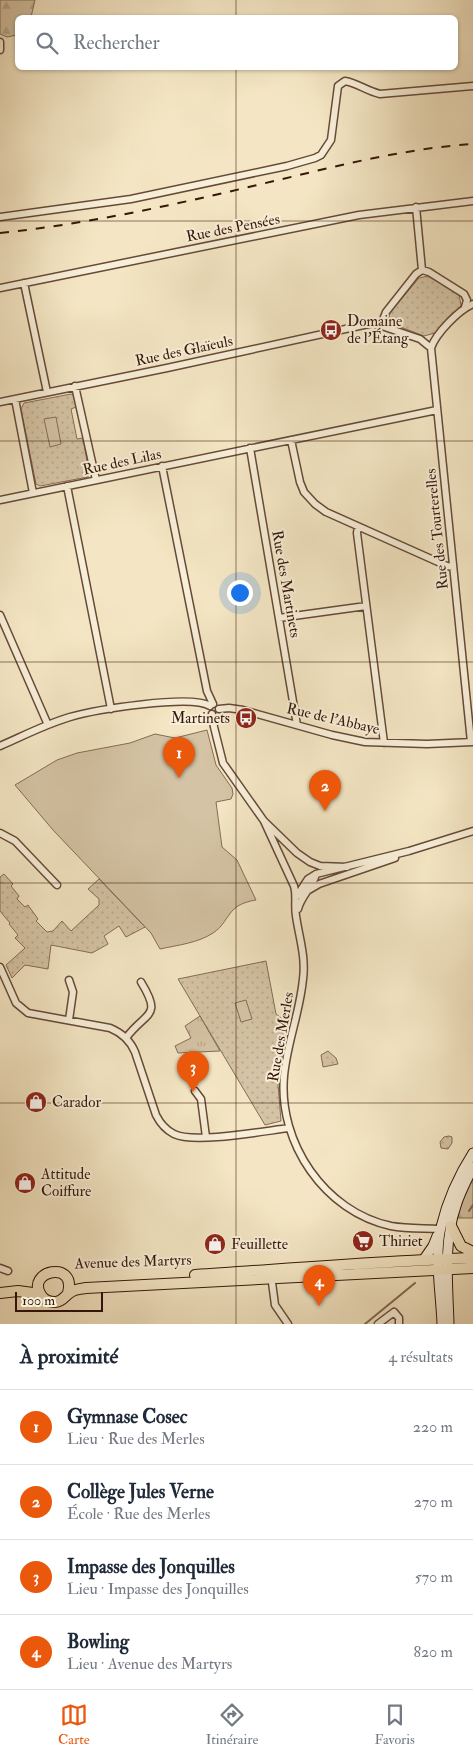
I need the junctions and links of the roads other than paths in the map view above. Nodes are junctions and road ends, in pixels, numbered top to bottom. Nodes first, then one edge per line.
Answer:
1 (0, 42) edge
2 (0, 50) edge
3 (473, 86) edge
4 (473, 201) edge
5 (416, 207) junction
6 (0, 217) edge
7 (422, 270) junction
8 (24, 283) junction
9 (0, 288) edge
10 (464, 294) junction
11 (473, 298) edge
12 (473, 304) edge
13 (465, 307) junction
14 (386, 312) junction
15 (373, 323) junction
16 (388, 327) junction
17 (438, 334) junction
18 (420, 339) junction
19 (431, 348) junction
20 (76, 386) junction
21 (47, 392) junction
22 (14, 398) junction
23 (0, 402) edge
24 (437, 410) junction
25 (291, 440) junction
26 (250, 448) junction
27 (162, 466) junction
28 (96, 480) junction
29 (67, 486) junction
30 (33, 493) junction
31 (0, 500) edge
32 (358, 527) junction
33 (453, 567) junction
34 (366, 606) junction
35 (0, 615) edge
36 (279, 618) junction
37 (212, 705) junction
38 (111, 709) junction
39 (219, 709) junction
40 (212, 714) junction
41 (48, 725) junction
42 (297, 725) junction
43 (472, 742) edge
44 (384, 743) junction
45 (0, 746) edge
46 (264, 821) junction
47 (473, 831) edge
48 (0, 833) edge
49 (409, 851) junction
50 (310, 862) junction
51 (347, 867) junction
52 (316, 874) junction
53 (57, 885) dead end
54 (301, 888) junction
55 (296, 918) junction
56 (0, 967) edge
57 (69, 980) dead end
58 (141, 982) dead end
59 (69, 1020) junction
60 (126, 1038) junction
61 (195, 1091) dead end
62 (289, 1128) junction
63 (206, 1137) junction
64 (473, 1153) edge
65 (473, 1167) edge
66 (443, 1232) junction
67 (473, 1252) edge
68 (443, 1258) junction
69 (473, 1258) edge
70 (424, 1259) junction
71 (0, 1268) edge
72 (473, 1268) edge
73 (443, 1270) junction
74 (8, 1271) dead end
75 (271, 1274) junction
76 (68, 1279) junction
77 (40, 1282) junction
78 (0, 1288) edge
79 (0, 1292) edge
80 (68, 1293) junction
81 (40, 1294) junction
82 (288, 1324) edge
83 (378, 1324) edge
84 (399, 1324) edge
85 (442, 1324) edge
86 (449, 1324) edge

1 - 2 street
3 - 6 street
4 - 5 street, Rue des Pensées
5 - 7 street
5 - 8 street, Rue des Pensées
7 - 10 street
7 - 14 street
8 - 9 street, Rue des Pensées
8 - 21 street
10 - 11 street
10 - 13 street
12 - 13 street
13 - 17 street
14 - 15 street, Rue des Glaïeuls
14 - 16 street
15 - 16 street, Rue des Glaïeuls
15 - 20 street, Rue des Glaïeuls
16 - 18 street
17 - 18 street
17 - 19 street
18 - 19 street
19 - 24 street, Rue des Tourterelles
20 - 21 street, Rue des Glaïeuls
20 - 28 street
21 - 22 street, Rue des Glaïeuls
22 - 23 street, Rue des Glaïeuls
22 - 30 street
24 - 25 street, Rue des Lilas
24 - 33 street, Rue des Tourterelles
25 - 26 street, Rue des Lilas
25 - 32 street
26 - 27 street, Rue des Lilas
26 - 36 street, Rue des Martinets
27 - 28 street, Rue des Lilas
27 - 37 street
28 - 29 street, Rue des Lilas
29 - 30 street, Rue des Lilas
29 - 38 street
30 - 31 street, Rue des Lilas
32 - 33 street
32 - 34 street
33 - 43 street, Rue des Tourterelles
34 - 36 street
34 - 44 street
35 - 41 street
36 - 42 street, Rue des Martinets
37 - 38 street
37 - 39 street
37 - 40 street
38 - 41 street
39 - 40 street
39 - 42 street, Rue de l'Abbaye
40 - 46 street
41 - 45 street
42 - 44 street, Rue de l'Abbaye
43 - 44 street, Rue de l'Abbaye
46 - 50 street
46 - 54 street
47 - 49 street
48 - 53 street
49 - 51 street
49 - 54 street
50 - 51 street
50 - 52 street
51 - 52 street
52 - 54 street
54 - 55 street
54 - 55 street, Rue des Merles
55 - 62 street, Rue des Merles
56 - 59 street
57 - 59 street
58 - 60 street
59 - 60 street
60 - 63 street
61 - 63 street
62 - 63 street
62 - 66 street, Rue des Merles
64 - 66 main road
65 - 66 main road
66 - 67 main road
66 - 68 main road
66 - 70 main road
68 - 69 main road, Avenue des Martyrs
68 - 70 main road, Avenue des Martyrs
68 - 73 main road
70 - 75 main road, Avenue des Martyrs
71 - 74 street
72 - 73 main road, Avenue des Martyrs
73 - 75 main road, Avenue des Martyrs
73 - 85 main road
73 - 86 main road
75 - 76 main road, Avenue des Martyrs
75 - 80 main road, Avenue des Martyrs
75 - 82 street
76 - 77 main road
76 - 80 main road
77 - 78 main road
77 - 81 main road
79 - 81 main road
80 - 81 main road
83 - 84 street

